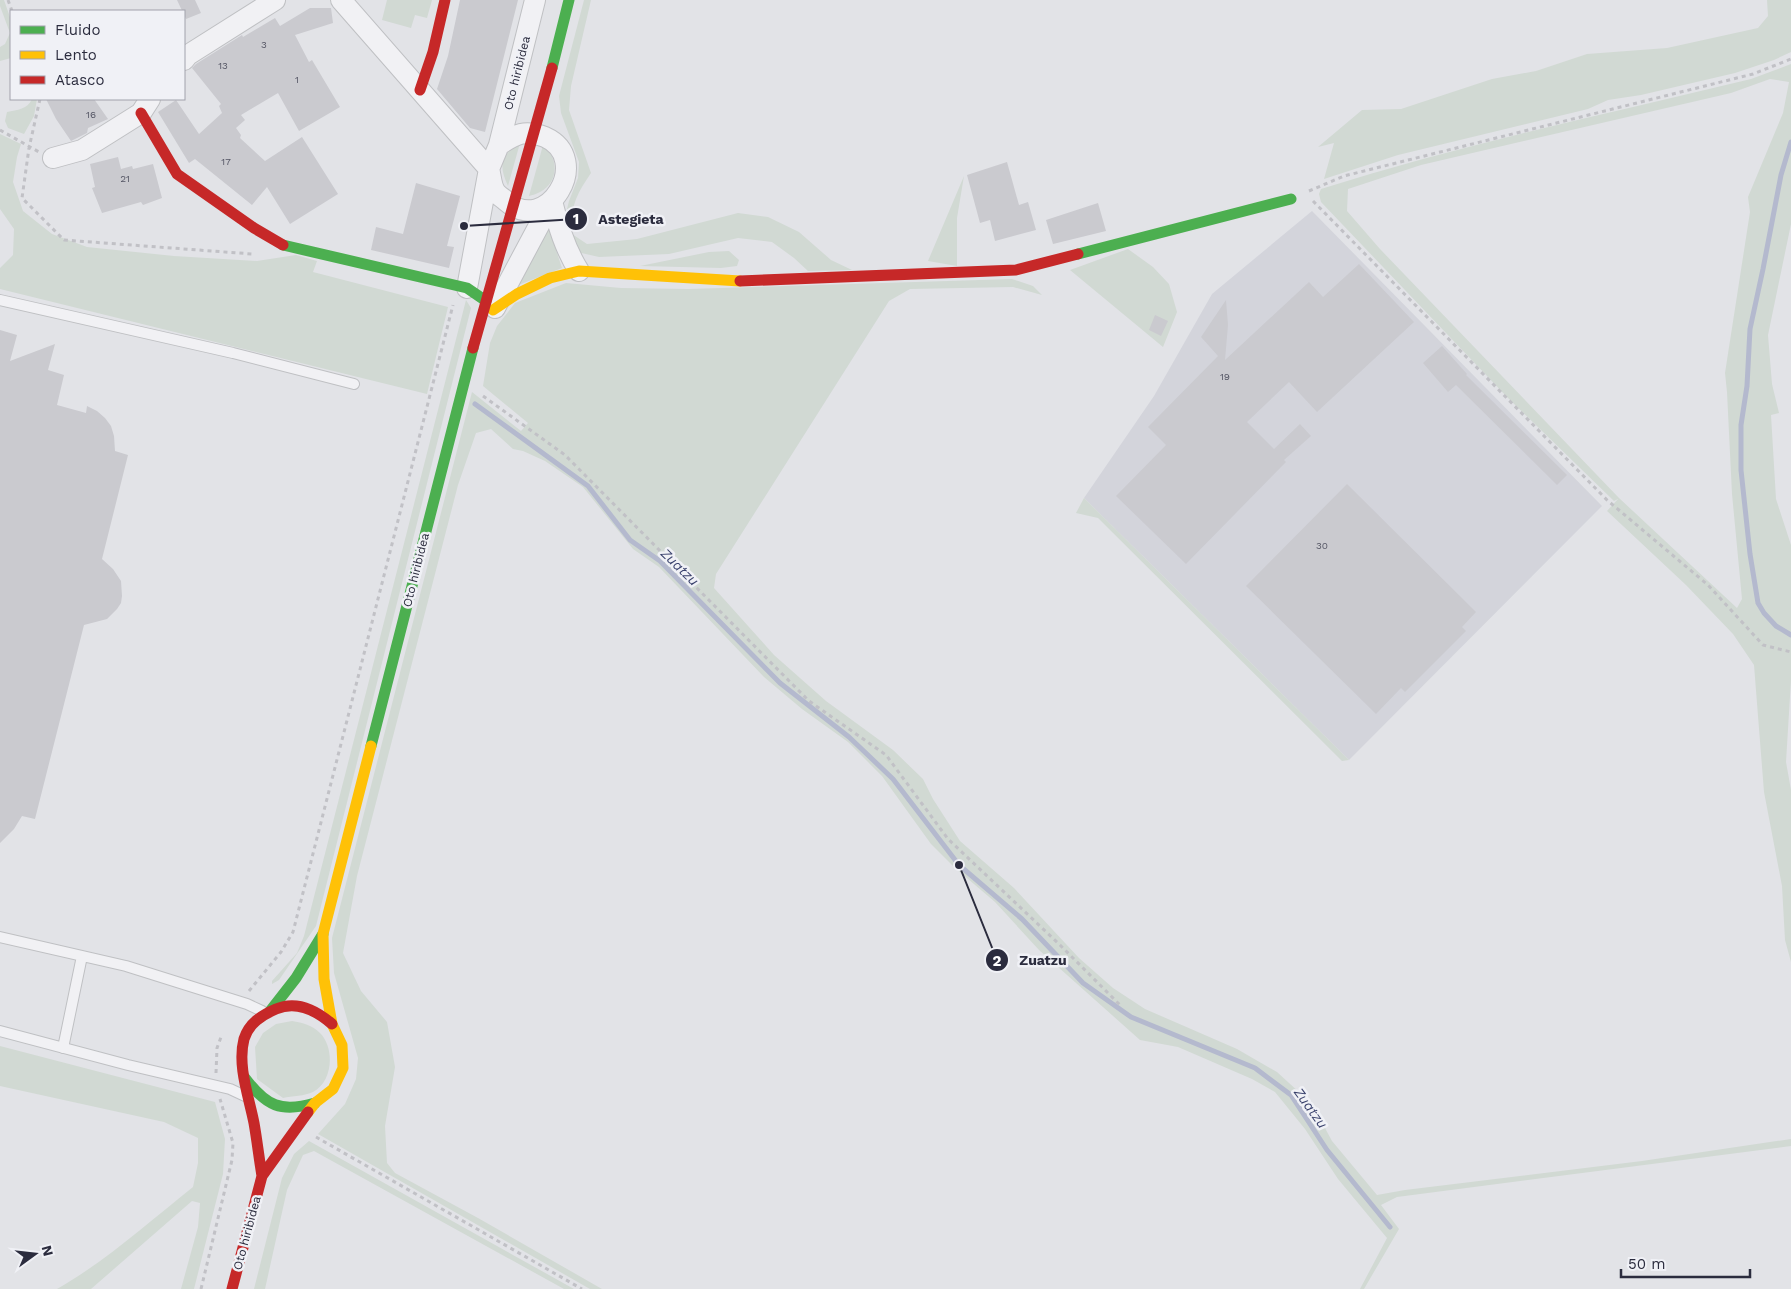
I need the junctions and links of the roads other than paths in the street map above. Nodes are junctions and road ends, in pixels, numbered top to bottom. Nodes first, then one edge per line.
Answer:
1 (275, 0) edge
2 (341, 0) edge
3 (445, 0) edge
4 (535, 0) edge
5 (569, 0) edge
6 (252, 6) edge
7 (185, 59) edge
8 (420, 90) junction
9 (146, 106) edge
10 (535, 133) junction
11 (499, 145) junction
12 (53, 158) road end
13 (489, 169) junction
14 (1291, 199) road end
15 (552, 201) junction
16 (512, 207) junction
17 (579, 271) junction
18 (467, 288) junction
19 (0, 300) edge
20 (490, 306) junction
21 (476, 338) joint
22 (354, 384) dead end
23 (323, 934) junction
24 (0, 937) edge
25 (82, 956) junction
26 (268, 1012) junction
27 (332, 1024) junction
28 (0, 1031) edge
29 (62, 1048) junction
30 (245, 1078) junction
31 (248, 1097) junction
32 (315, 1103) junction
33 (262, 1176) junction
34 (232, 1289) edge

1 - 6 street
2 - 8 street
3 - 8 street
4 - 11 street, Oto hiribidea
5 - 10 street
6 - 7 street
8 - 13 street
9 - 12 street
9 - 18 street
10 - 11 street
10 - 15 street
10 - 16 street
11 - 13 street, Oto hiribidea
13 - 16 street
13 - 18 street, Oto hiribidea
14 - 17 street
15 - 16 street
15 - 17 street
15 - 20 street
16 - 20 street
17 - 20 street
18 - 20 street
19 - 22 lane
20 - 21 street
21 - 23 street, Oto hiribidea
23 - 26 street, Oto hiribidea
23 - 27 street, Oto hiribidea
24 - 25 lane
25 - 26 lane
25 - 29 lane
26 - 27 street, Oto hiribidea
26 - 30 street, Oto hiribidea
27 - 32 street, Oto hiribidea
28 - 29 lane
29 - 31 lane
30 - 31 street, Oto hiribidea
30 - 32 street, Oto hiribidea
31 - 33 street, Oto hiribidea
32 - 33 street, Oto hiribidea
33 - 34 street, Oto hiribidea

